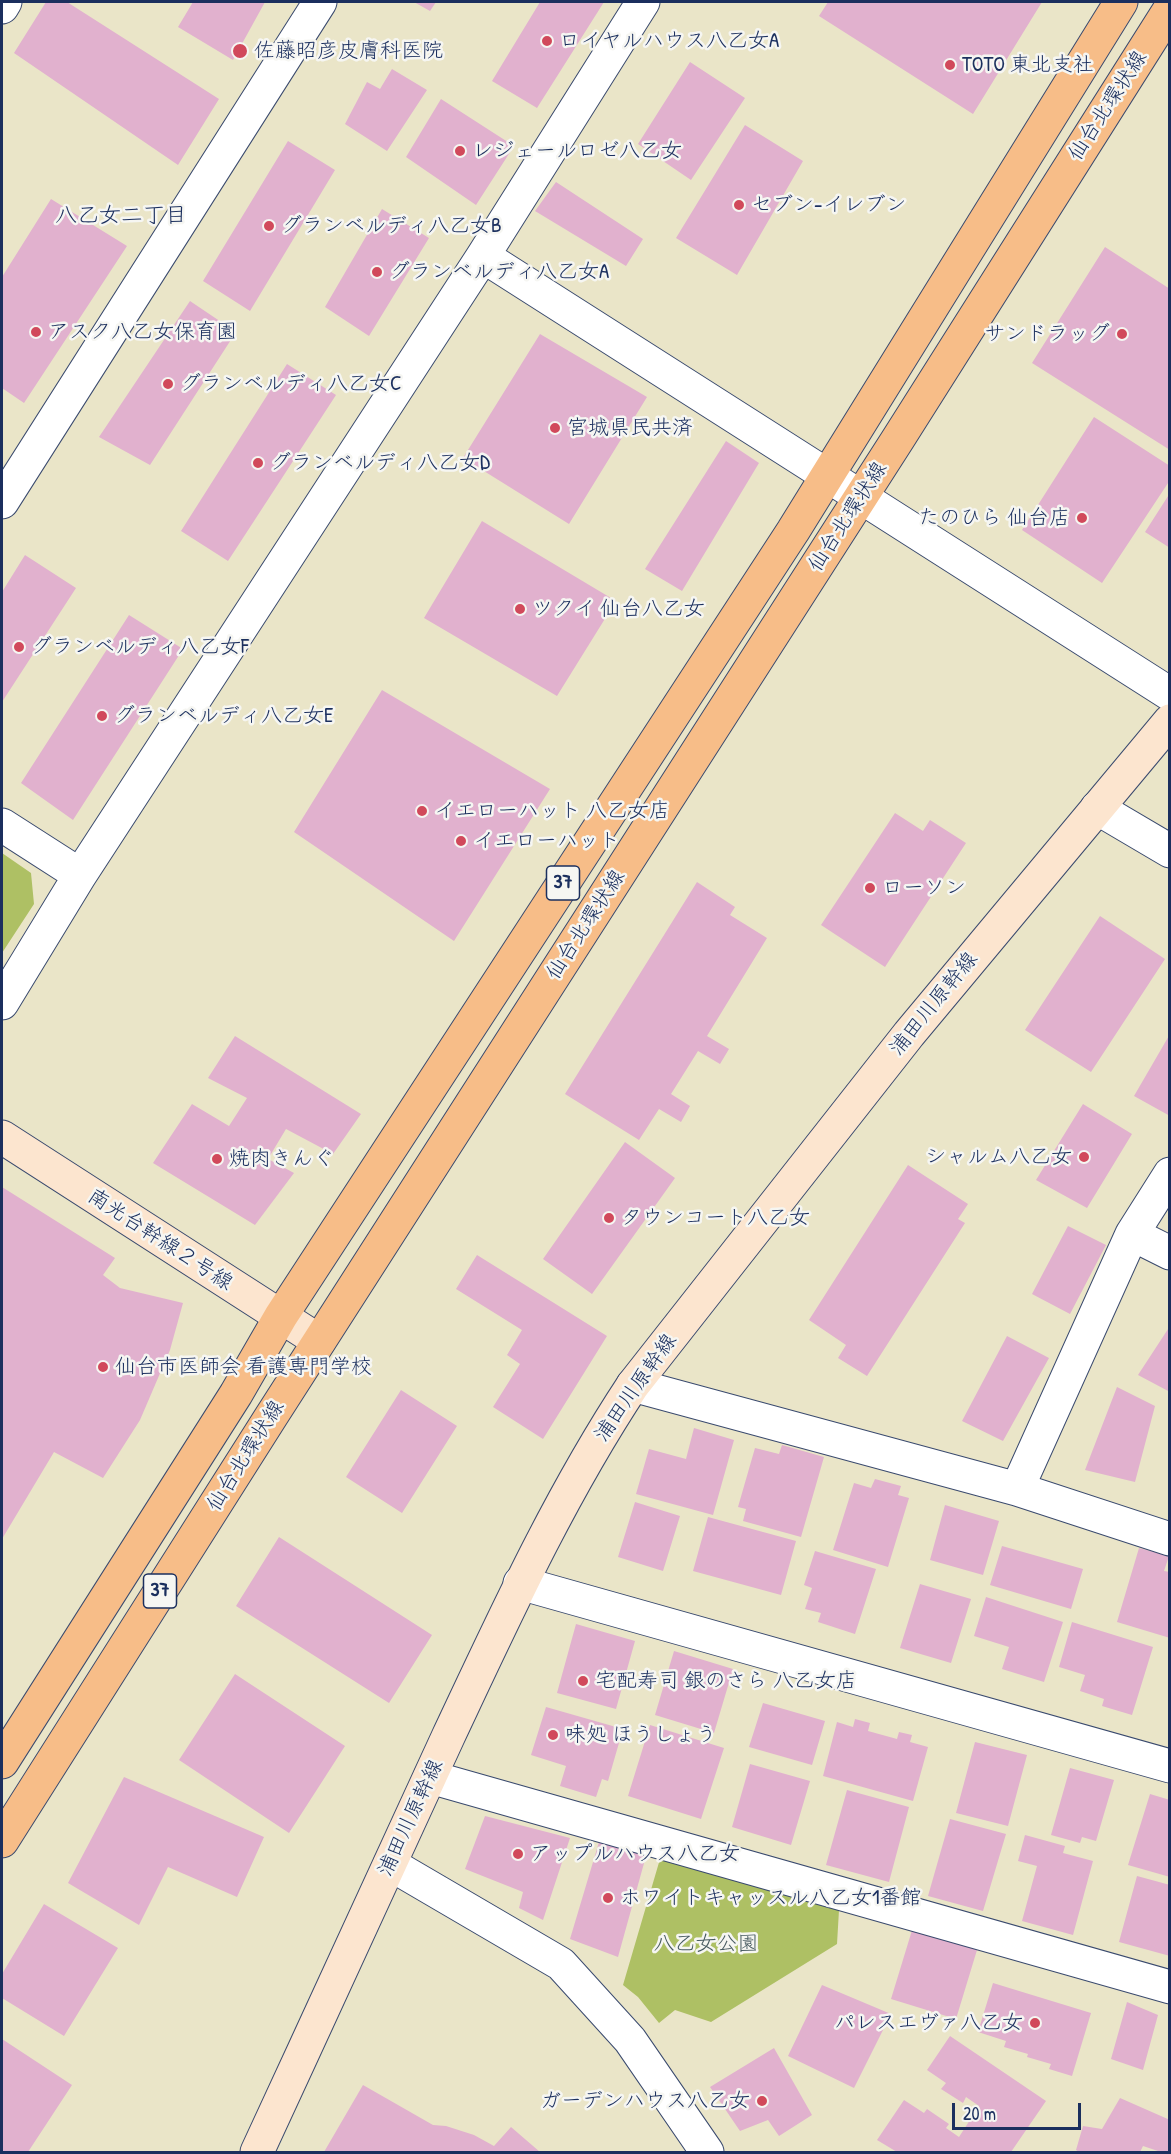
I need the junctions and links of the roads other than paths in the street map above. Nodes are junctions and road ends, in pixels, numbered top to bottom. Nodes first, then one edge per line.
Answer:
1 (5, 2) edge
2 (320, 2) edge
3 (643, 2) edge
4 (1121, 2) edge
5 (2, 7) edge
6 (1170, 9) edge
7 (483, 256) junction
8 (826, 475) junction
9 (861, 497) junction
10 (2, 502) edge
11 (1170, 694) edge
12 (1170, 720) edge
13 (1096, 808) junction
14 (2, 825) edge
15 (1170, 851) edge
16 (80, 875) junction
17 (2, 1003) edge
18 (2, 1137) edge
19 (1170, 1174) edge
20 (1132, 1234) junction
21 (1170, 1253) edge
22 (281, 1316) junction
23 (319, 1341) junction
24 (633, 1385) junction
25 (1017, 1489) junction
26 (1170, 1539) edge
27 (520, 1583) junction
28 (2, 1762) edge
29 (1170, 1766) edge
30 (430, 1777) junction
31 (2, 1841) edge
32 (390, 1864) junction
33 (1170, 1987) edge
34 (257, 2152) edge
35 (707, 2152) edge

1 - 5 street
2 - 10 street
3 - 7 street
4 - 8 main road, 仙台北環状線 / 37
6 - 9 main road, 仙台北環状線 / 37
7 - 8 street
7 - 16 street
8 - 9 street
8 - 22 main road, 仙台北環状線 / 37
9 - 11 street
9 - 23 main road, 仙台北環状線 / 37
12 - 13 street, 浦田川原幹線
13 - 15 street
13 - 24 street, 浦田川原幹線
14 - 16 street
16 - 17 street
18 - 22 street, 南光台幹線２号線
19 - 20 street
20 - 21 street
20 - 25 street
22 - 23 street, 南光台幹線２号線
22 - 28 main road, 仙台北環状線 / 37
23 - 31 main road, 仙台北環状線 / 37
24 - 25 street
24 - 27 street, 浦田川原幹線
25 - 26 street
27 - 29 street
27 - 30 street, 浦田川原幹線
30 - 32 street, 浦田川原幹線
30 - 33 street
32 - 34 street, 浦田川原幹線
32 - 35 street

